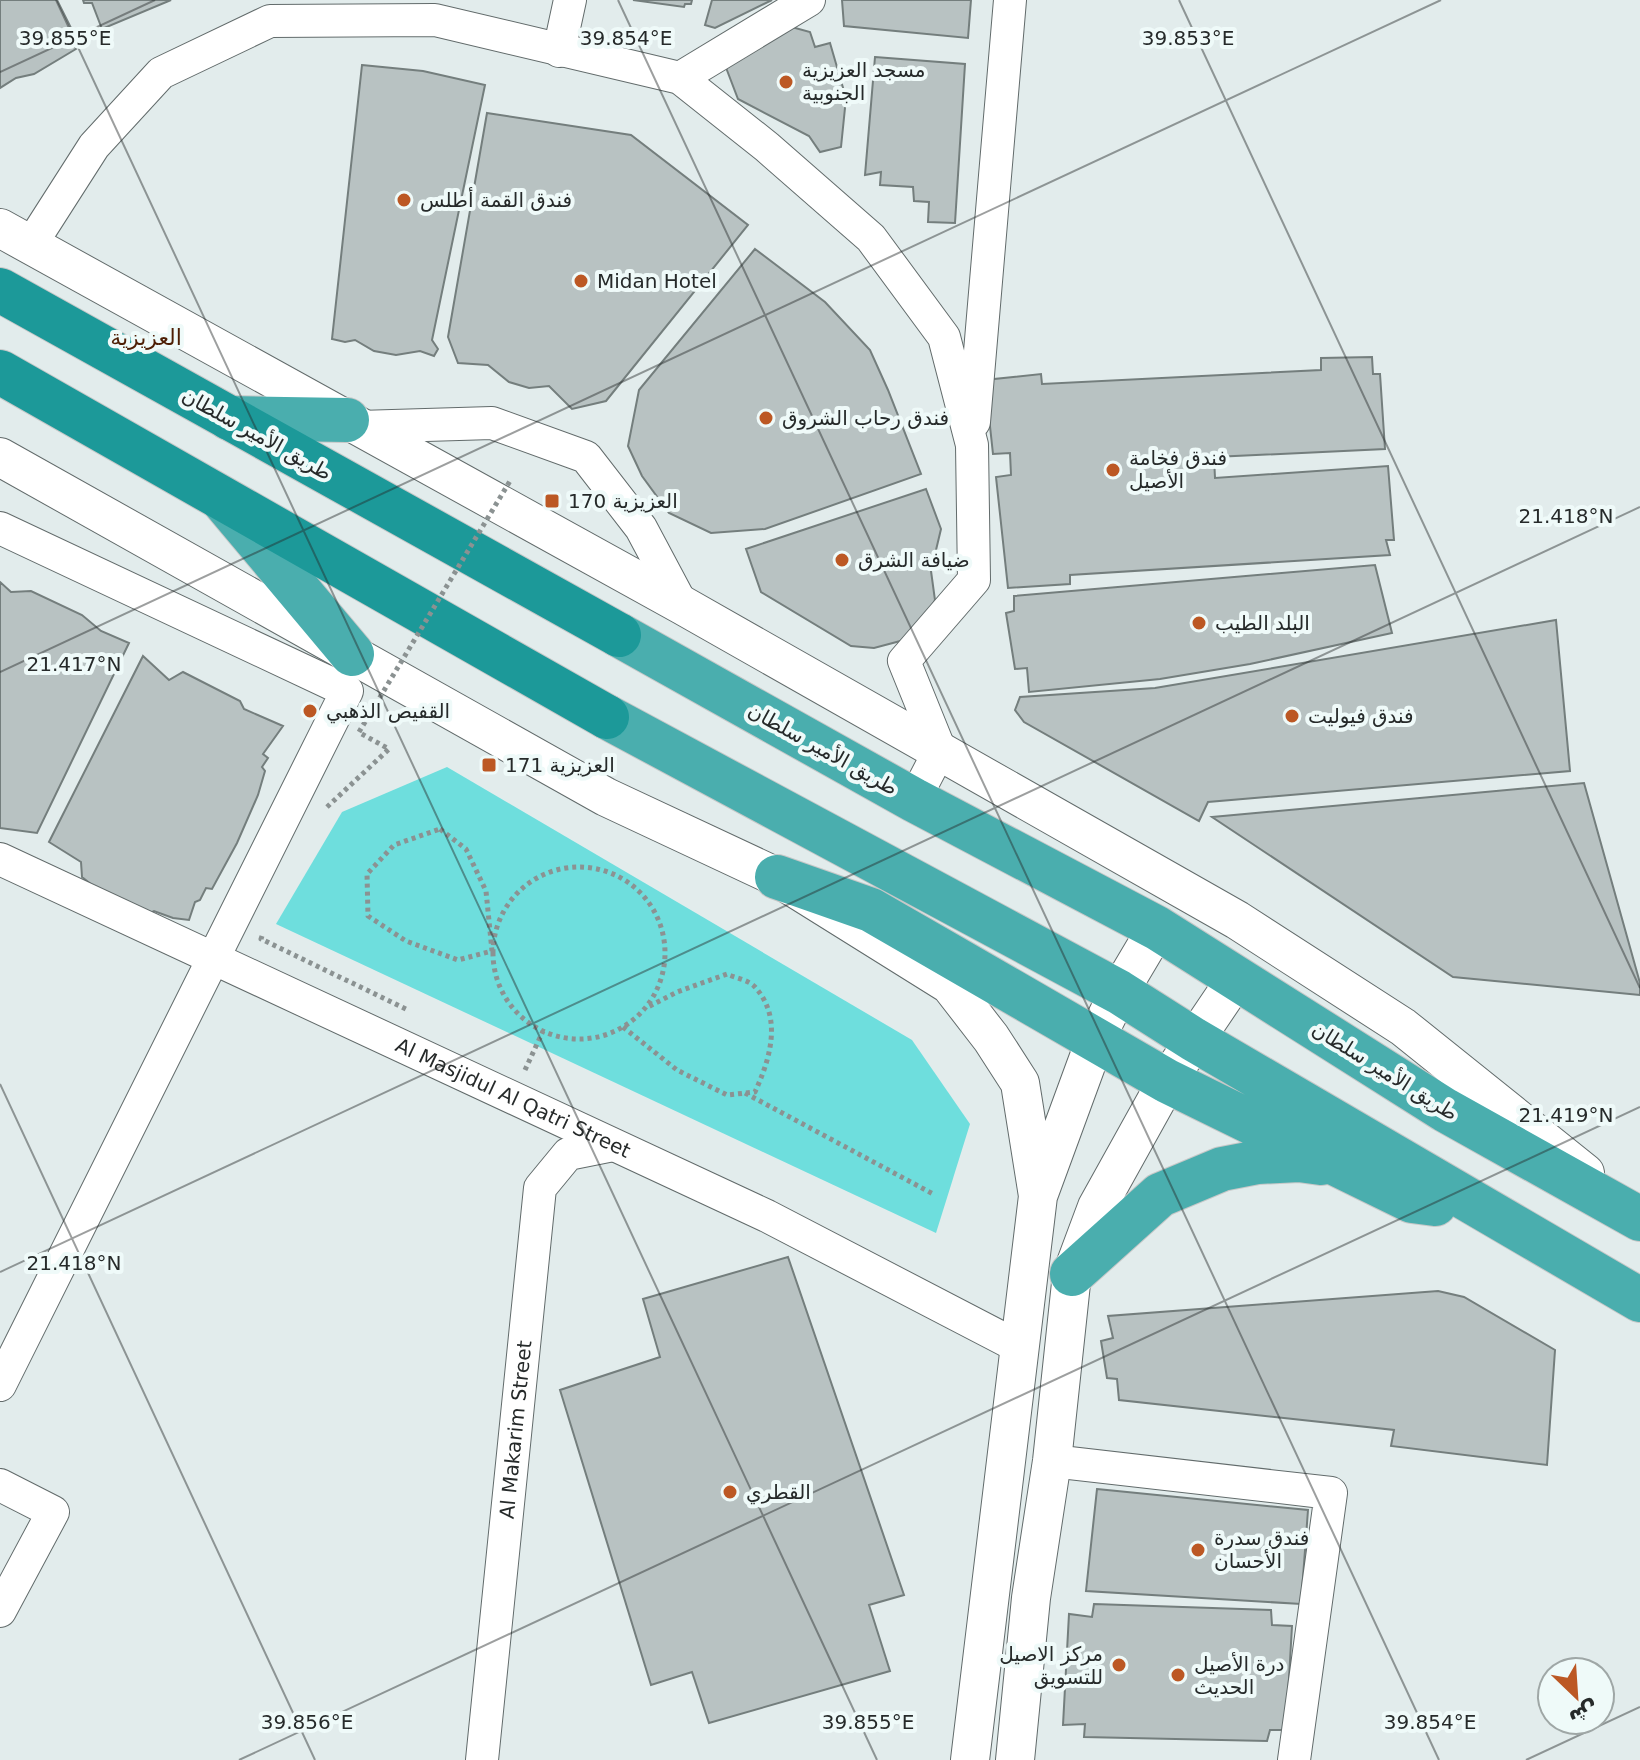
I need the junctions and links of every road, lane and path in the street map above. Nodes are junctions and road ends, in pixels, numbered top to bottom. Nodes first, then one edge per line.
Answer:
1 (570, 0) edge
2 (809, 0) edge
3 (1010, 0) edge
4 (559, 51) junction
5 (680, 78) junction
6 (15, 237) edge
7 (0, 290) edge
8 (0, 372) edge
9 (229, 418) junction
10 (353, 424) junction
11 (972, 445) junction
12 (0, 457) edge
13 (510, 481) dead end
14 (221, 497) junction
15 (0, 528) edge
16 (682, 605) junction
17 (352, 654) junction
18 (940, 750) junction
19 (914, 800) junction
20 (319, 815) dead end
21 (0, 859) edge
22 (777, 877) junction
23 (267, 925) dead end
24 (1157, 928) junction
25 (492, 951) junction
26 (212, 958) junction
27 (1236, 979) junction
28 (1119, 992) junction
29 (645, 1008) junction
30 (415, 1013) dead end
31 (623, 1027) junction
32 (543, 1031) junction
33 (1096, 1038) junction
34 (1193, 1039) junction
35 (1167, 1081) junction
36 (745, 1093) junction
37 (512, 1099) junction
38 (613, 1145) junction
39 (1339, 1166) junction
40 (935, 1195) dead end
41 (1038, 1196) junction
42 (1487, 1213) junction
43 (1640, 1218) edge
44 (1072, 1274) junction
45 (1640, 1300) edge
46 (1019, 1347) junction
47 (0, 1385) edge
48 (1052, 1461) junction
49 (0, 1485) edge
50 (0, 1611) edge
51 (482, 1760) edge
52 (970, 1760) edge
53 (1015, 1760) edge
54 (1294, 1760) edge

1 - 4 street
2 - 5 street
3 - 11 street
4 - 5 street
4 - 6 street
5 - 11 street
6 - 10 street
7 - 9 highway, طريق الأمير سلطان
8 - 14 highway
9 - 10 highway
9 - 19 highway, طريق الأمير سلطان
10 - 16 street
10 - 16 street
11 - 18 street
12 - 17 street
13 - 20 path, bridge
14 - 17 highway
14 - 28 highway
15 - 26 street
16 - 18 street
17 - 22 street
18 - 19 street
18 - 43 street
19 - 24 highway, طريق الأمير سلطان
21 - 26 street, Al Masjidul Al Qatri Street
22 - 33 highway
22 - 41 street
23 - 30 path
24 - 27 highway, طريق الأمير سلطان
24 - 28 street
25 - 25 path
25 - 29 path
25 - 32 path
26 - 37 street, Al Masjidul Al Qatri Street
26 - 47 street
27 - 34 street
27 - 43 highway, طريق الأمير سلطان
28 - 33 street
28 - 34 highway
29 - 31 path
29 - 36 path
31 - 32 path
31 - 36 path
32 - 37 path
33 - 35 highway
33 - 41 street
34 - 35 street
34 - 42 highway
35 - 39 highway
35 - 44 street
36 - 40 path
37 - 38 street, Al Masjidul Al Qatri Street
38 - 46 street, Al Masjidul Al Qatri Street
38 - 51 street, Al Makarim Street
39 - 42 highway
39 - 44 highway
41 - 46 street
42 - 45 highway
44 - 48 street
46 - 52 street
48 - 53 street
48 - 54 street
49 - 50 street

